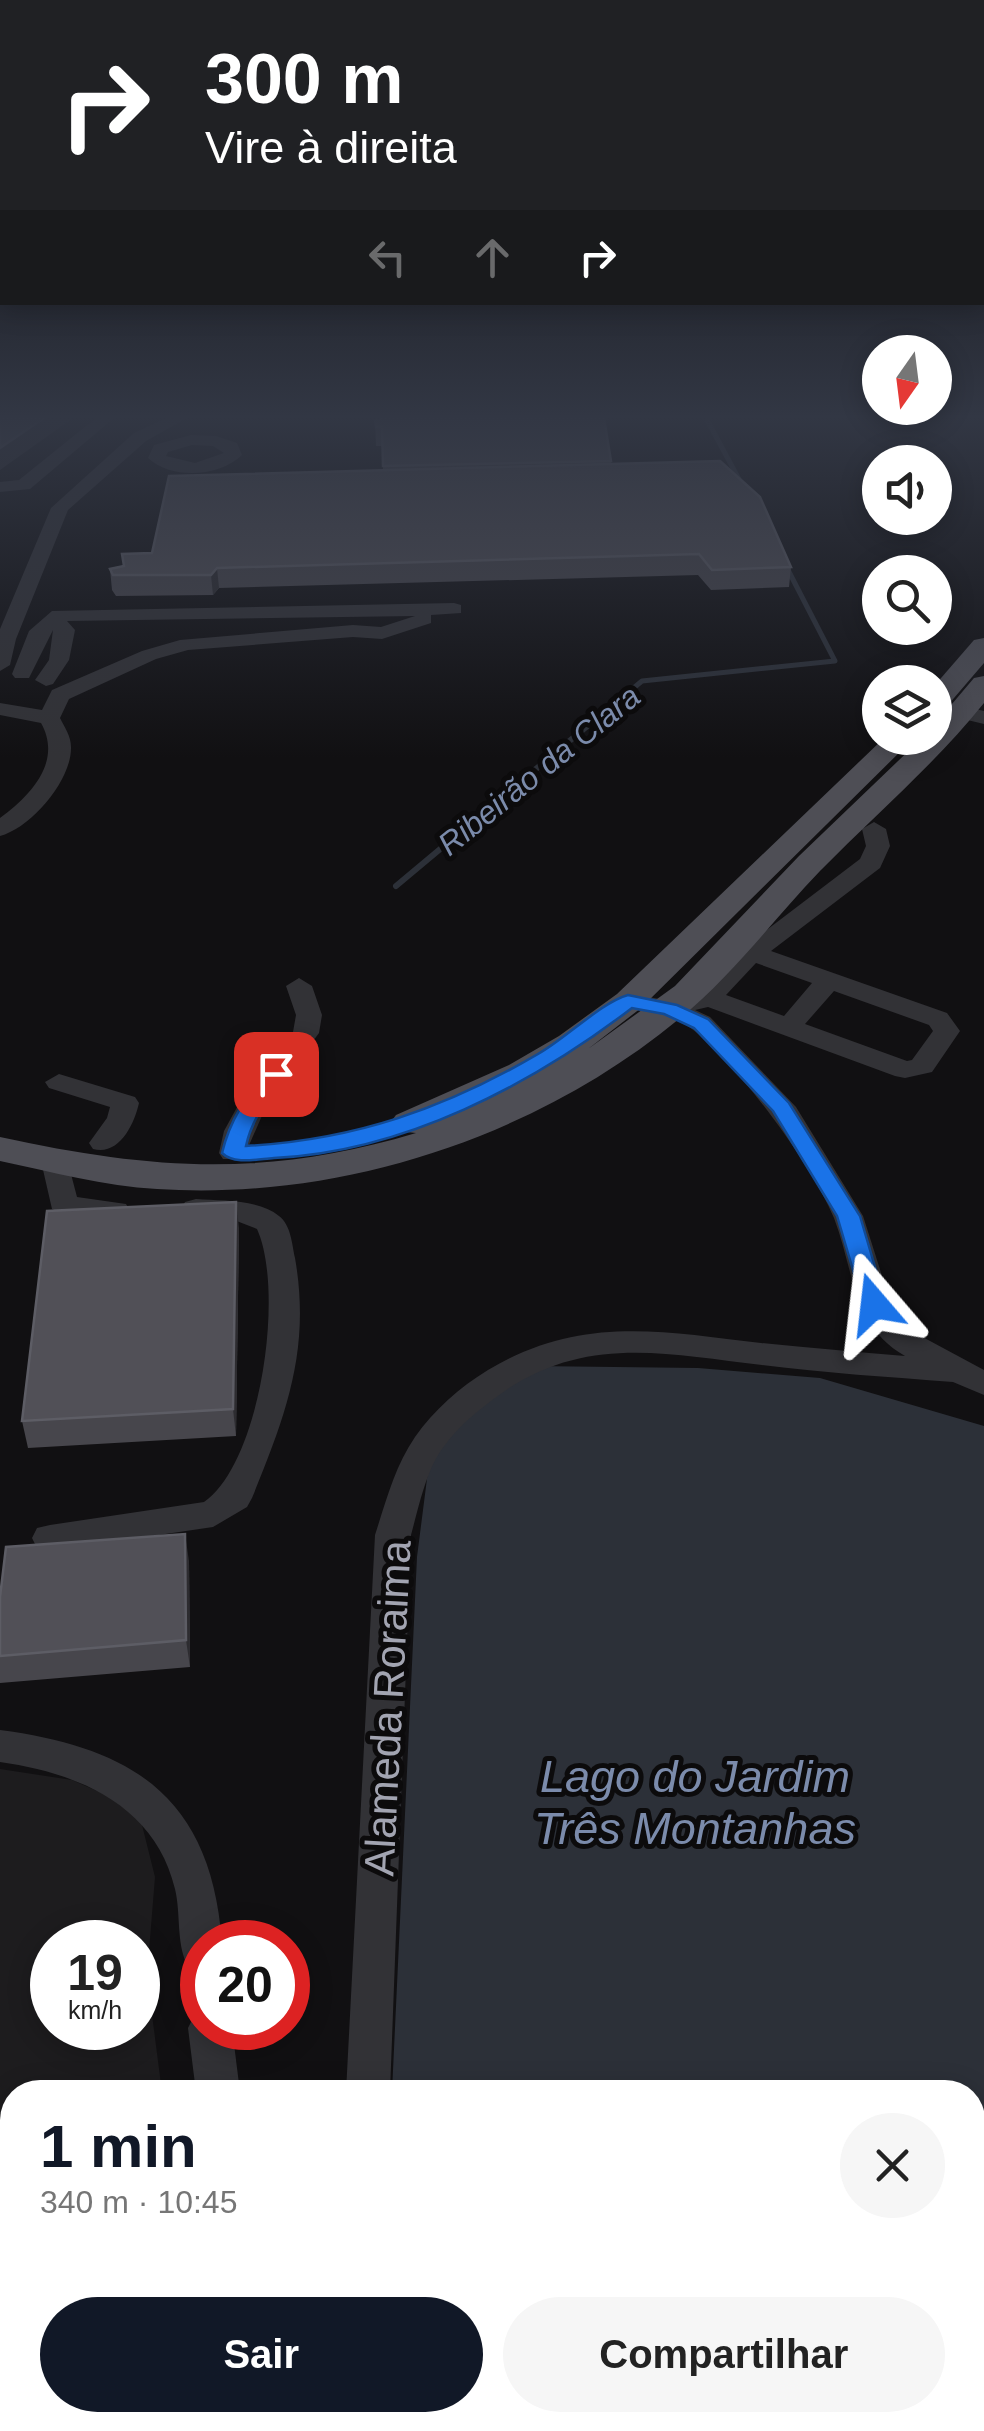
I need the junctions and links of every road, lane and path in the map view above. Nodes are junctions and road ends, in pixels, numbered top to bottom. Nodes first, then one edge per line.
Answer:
1 (48, 531) edge
2 (56, 620) junction
3 (984, 646) edge
4 (0, 665) edge
5 (11, 674) edge
6 (53, 687) junction
7 (972, 699) edge
8 (0, 709) edge
9 (50, 718) junction
10 (882, 755) edge
11 (0, 829) edge
12 (874, 829) dead end
13 (752, 953) junction
14 (828, 980) junction
15 (299, 986) dead end
16 (709, 998) junction
17 (628, 1001) junction
18 (670, 1009) junction
19 (788, 1028) junction
20 (59, 1082) dead end
21 (0, 1125) edge
22 (103, 1143) junction
23 (0, 1150) edge
24 (233, 1153) junction
25 (56, 1161) junction
26 (971, 1377) edge
27 (50, 1538) dead end
28 (0, 1746) edge
29 (199, 1920) edge
30 (213, 2050) edge
31 (216, 2080) edge
32 (369, 2080) edge

1 - 4 street
2 - 5 street
2 - 6 street
2 - 6 street
3 - 7 main road
5 - 6 street
6 - 9 street
7 - 18 main road
8 - 9 street
9 - 11 street
10 - 17 main road
12 - 13 street
13 - 14 street
13 - 16 street
14 - 19 street
14 - 19 street
15 - 24 street
16 - 18 street
16 - 19 street
17 - 18 street
17 - 24 main road
18 - 25 main road
18 - 26 street
20 - 22 street
21 - 22 main road
22 - 24 main road
23 - 25 main road
25 - 27 street
26 - 32 street, Alameda Roraima
28 - 29 street
30 - 31 street

